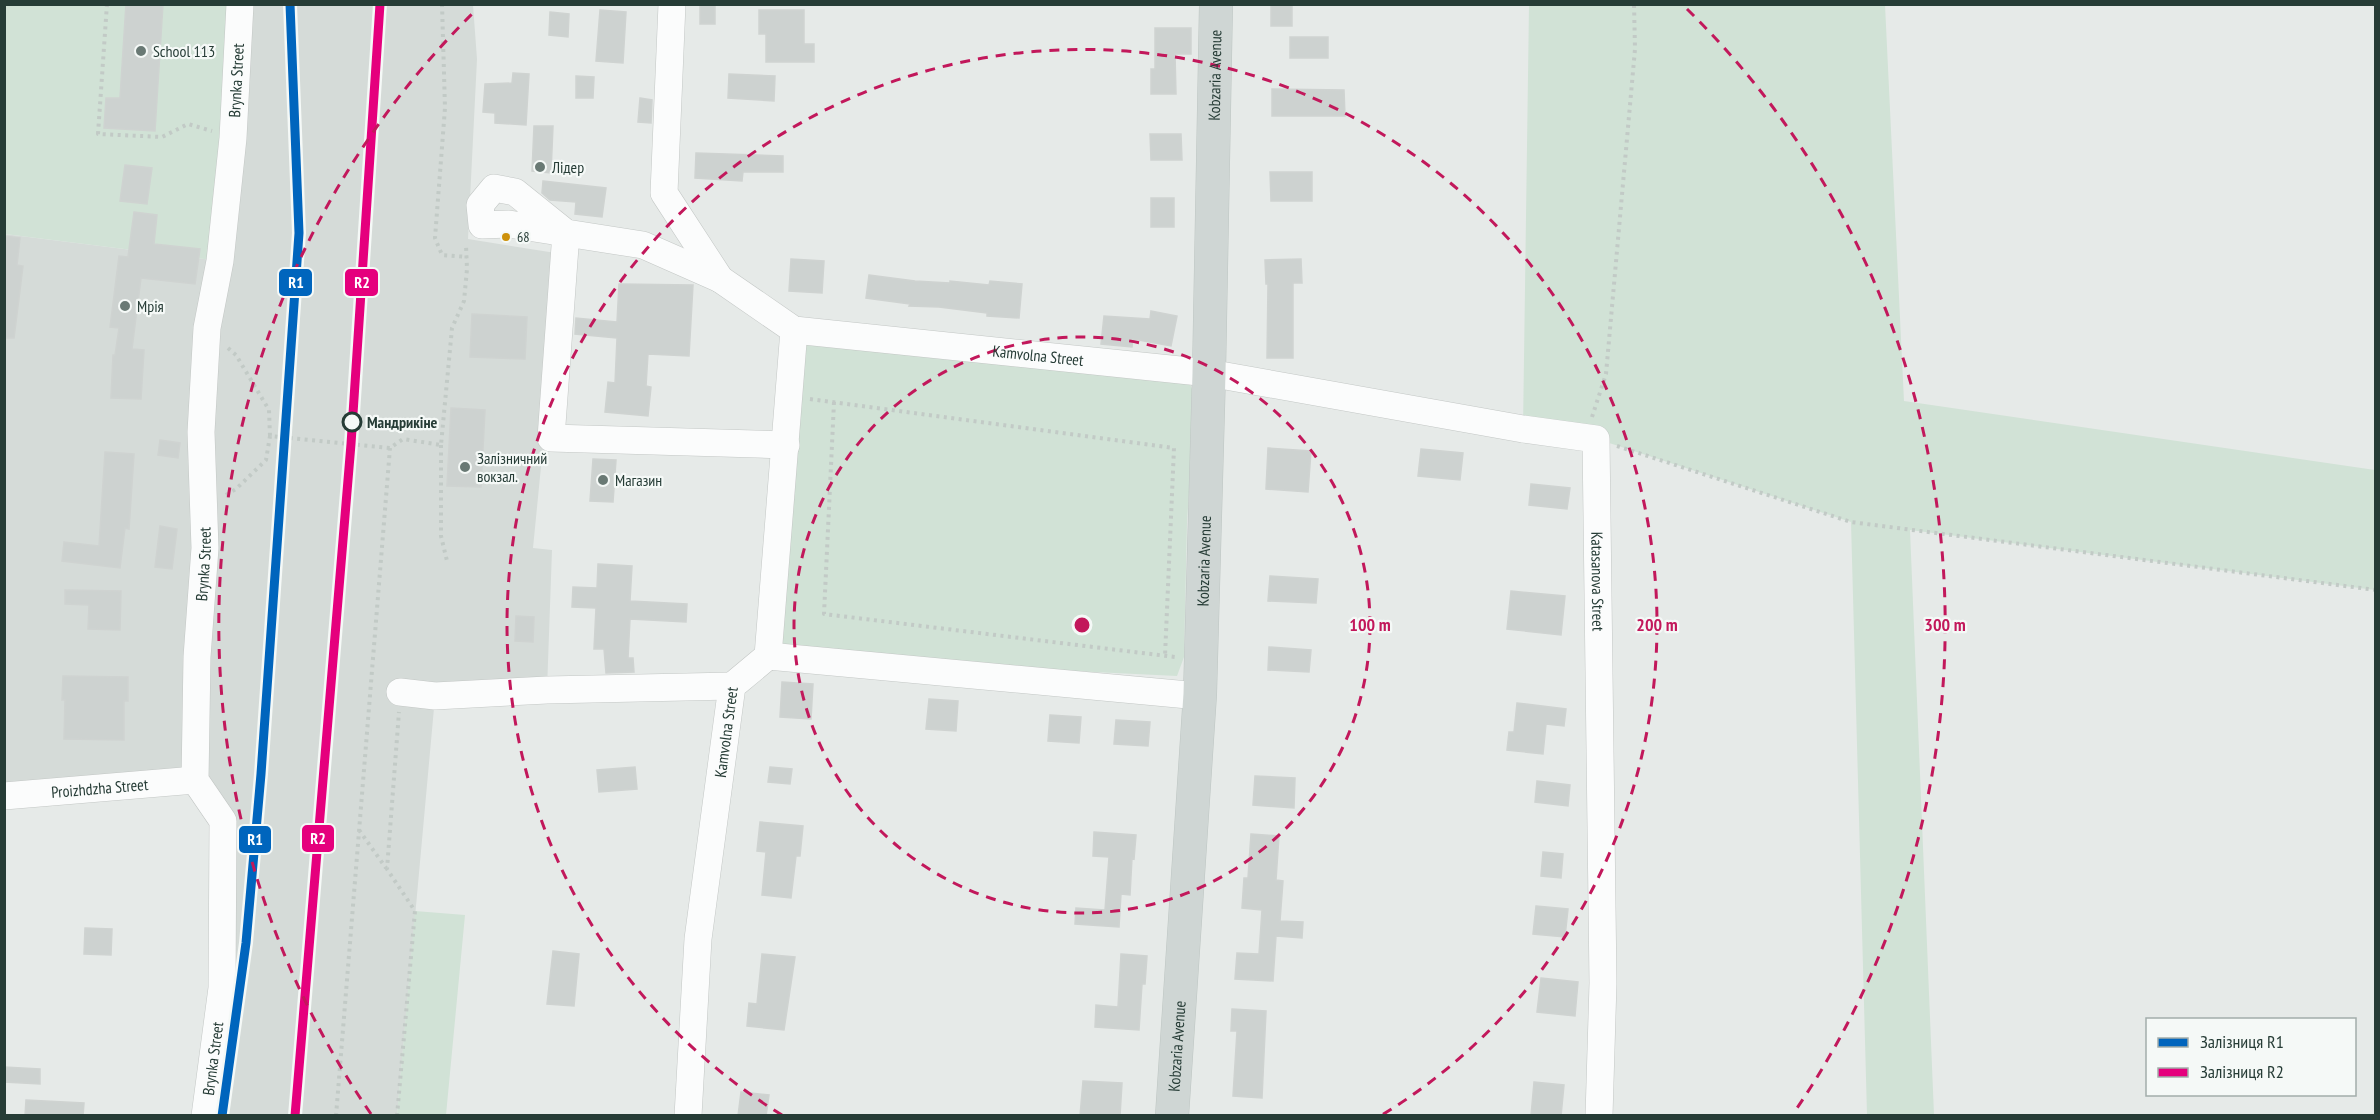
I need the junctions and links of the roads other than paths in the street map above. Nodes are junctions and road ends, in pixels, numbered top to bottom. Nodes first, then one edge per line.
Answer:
1 (240, 4) edge
2 (672, 4) edge
3 (1215, 4) edge
4 (720, 279) junction
5 (794, 330) junction
6 (1209, 373) junction
7 (786, 446) junction
8 (768, 656) junction
9 (732, 686) junction
10 (400, 692) road end
11 (1199, 696) junction
12 (195, 780) junction
13 (4, 796) edge
14 (205, 1116) edge
15 (688, 1116) edge
16 (1172, 1116) edge
17 (1599, 1116) edge

1 - 12 street, Brynka Street
2 - 4 street, Kamvolna Street
3 - 6 main road, Kobzaria Avenue
4 - 5 street, Kamvolna Street
4 - 7 street
5 - 6 street, Kamvolna Street
5 - 7 street
6 - 11 main road, Kobzaria Avenue
6 - 17 street, Katasanova Street
7 - 8 street
8 - 9 street, Kamvolna Street
8 - 11 street
9 - 10 street
9 - 15 street, Kamvolna Street
11 - 16 main road, Kobzaria Avenue
12 - 13 street, Proizhdzha Street
12 - 14 street, Brynka Street

